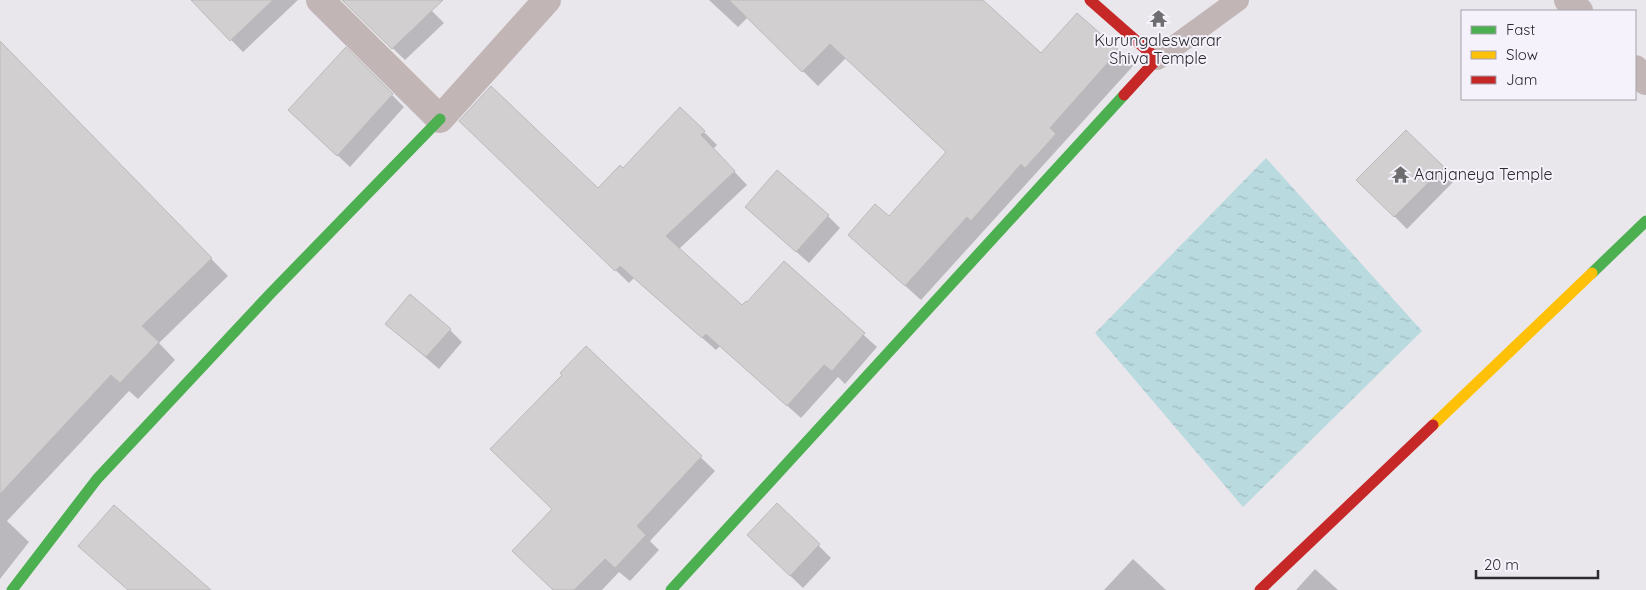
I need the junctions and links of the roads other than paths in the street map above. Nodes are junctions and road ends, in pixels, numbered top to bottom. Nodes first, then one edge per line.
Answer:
1 (320, 0) edge
2 (547, 0) edge
3 (1090, 0) edge
4 (1238, 0) edge
5 (1568, 0) edge
6 (1578, 10) edge
7 (1157, 59) junction
8 (1636, 70) edge
9 (1646, 81) edge
10 (440, 119) junction
11 (1646, 221) edge
12 (12, 590) edge
13 (671, 590) edge
14 (1260, 590) edge

1 - 10 street
2 - 10 street
3 - 7 street
4 - 7 lane
5 - 6 street
7 - 13 street
8 - 9 street
10 - 12 street
11 - 14 street

